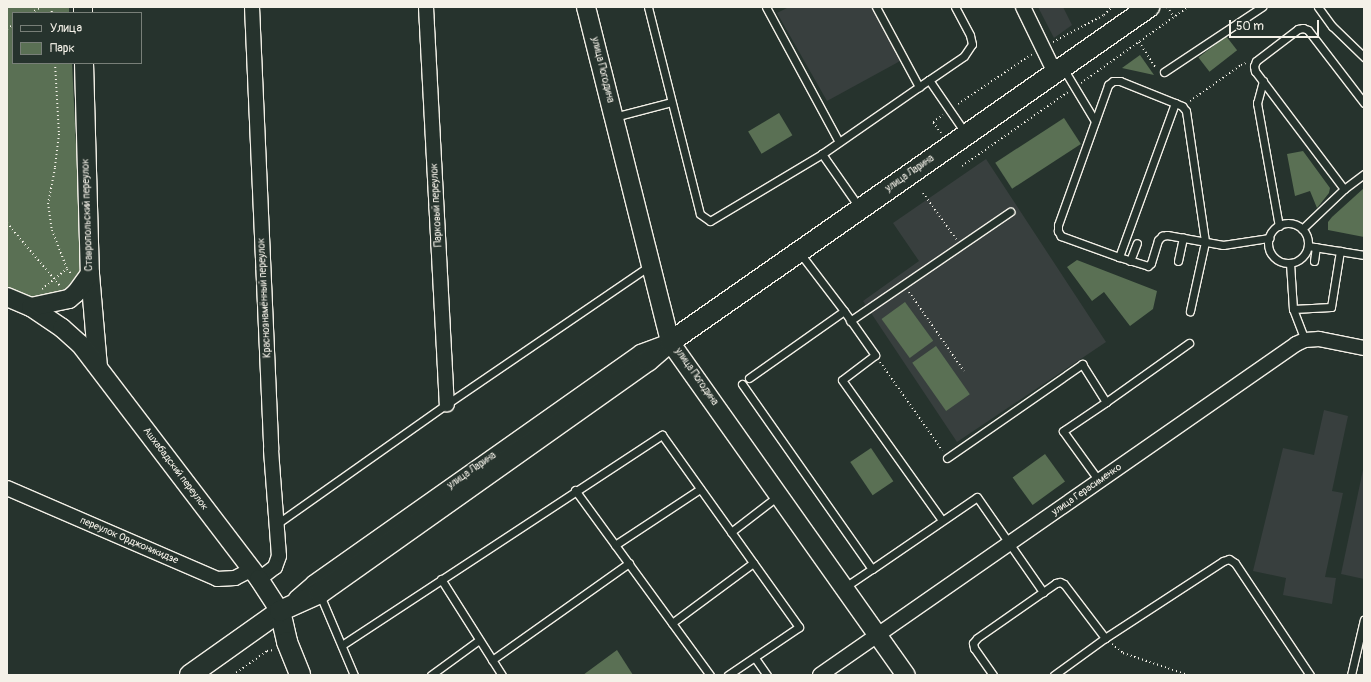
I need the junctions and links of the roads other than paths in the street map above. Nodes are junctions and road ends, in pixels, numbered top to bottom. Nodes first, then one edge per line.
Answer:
1 (252, 7) edge
2 (426, 7) edge
3 (586, 7) edge
4 (648, 7) edge
5 (766, 7) edge
6 (876, 7) edge
7 (955, 7) edge
8 (1023, 7) edge
9 (1262, 7) edge
10 (1318, 7) edge
11 (1139, 12) edge
12 (1364, 57) edge
13 (84, 64) edge
14 (1059, 70) junction
15 (1164, 72) road end
16 (929, 80) junction
17 (1263, 81) junction
18 (919, 87) junction
19 (671, 102) junction
20 (1175, 103) junction
21 (1364, 103) edge
22 (614, 117) junction
23 (1095, 121) junction
24 (967, 135) junction
25 (839, 142) junction
26 (822, 154) junction
27 (1364, 174) edge
28 (1344, 189) junction
29 (861, 209) junction
30 (1010, 212) dead end
31 (1279, 226) junction
32 (1302, 229) junction
33 (1183, 238) junction
34 (1269, 238) junction
35 (1205, 242) junction
36 (1136, 243) dead end
37 (1308, 246) junction
38 (1316, 247) junction
39 (1340, 251) junction
40 (799, 252) junction
41 (1364, 255) edge
42 (1119, 257) junction
43 (1130, 261) junction
44 (1314, 261) dead end
45 (1178, 262) dead end
46 (1290, 263) junction
47 (651, 265) junction
48 (90, 274) junction
49 (7, 297) edge
50 (31, 307) junction
51 (1294, 309) junction
52 (844, 311) junction
53 (1190, 311) dead end
54 (850, 321) junction
55 (1306, 340) junction
56 (670, 342) junction
57 (1189, 343) dead end
58 (1364, 348) edge
59 (98, 366) junction
60 (749, 378) dead end
61 (742, 384) dead end
62 (1106, 402) junction
63 (447, 404) junction
64 (947, 458) road end
65 (1099, 481) junction
66 (7, 488) edge
67 (700, 489) junction
68 (575, 490) junction
69 (780, 495) junction
70 (942, 520) junction
71 (278, 523) junction
72 (731, 532) junction
73 (1008, 544) junction
74 (615, 546) junction
75 (629, 563) junction
76 (753, 563) junction
77 (872, 569) junction
78 (255, 575) junction
79 (441, 579) junction
80 (845, 588) junction
81 (1043, 592) junction
82 (320, 593) junction
83 (280, 612) junction
84 (1364, 619) edge
85 (672, 623) junction
86 (879, 634) junction
87 (1105, 638) junction
88 (479, 640) junction
89 (342, 645) junction
90 (755, 658) junction
91 (492, 660) junction
92 (190, 675) edge
93 (300, 675) edge
94 (354, 675) edge
95 (431, 675) edge
96 (502, 675) edge
97 (710, 675) edge
98 (728, 675) edge
99 (767, 675) edge
100 (820, 675) edge
101 (906, 675) edge
102 (993, 675) edge
103 (1054, 675) edge
104 (1310, 675) edge
105 (1351, 675) edge

1 - 71 street, Краснознамённый переулок
2 - 63 street, Парковый переулок
3 - 22 street, улица Погодина
4 - 19 lane
5 - 25 lane
6 - 18 lane
7 - 16 lane
8 - 14 street
9 - 15 lane
10 - 12 lane
11 - 14 main road, улица Ларина
13 - 48 street, Ставропольский переулок
14 - 23 lane
14 - 24 main road, улица Ларина
16 - 18 lane
16 - 24 lane
17 - 21 lane
17 - 28 lane
17 - 31 lane
18 - 25 lane
19 - 22 lane
19 - 26 lane
20 - 23 lane
20 - 35 lane
20 - 42 lane
22 - 47 street, улица Погодина
23 - 42 lane
24 - 29 main road, улица Ларина
25 - 26 lane
26 - 29 lane
27 - 28 lane
28 - 32 lane
29 - 40 main road, улица Ларина
30 - 54 lane
31 - 32 lane
31 - 34 lane
32 - 37 lane
33 - 35 lane
33 - 43 lane
33 - 45 lane
34 - 35 lane
34 - 46 lane
35 - 53 lane
36 - 43 lane
37 - 38 lane
37 - 46 lane
38 - 39 lane
38 - 44 lane
39 - 41 lane
39 - 51 lane
40 - 52 lane
40 - 56 main road, улица Ларина
42 - 43 lane
46 - 51 lane
47 - 56 street, улица Погодина
47 - 63 lane
48 - 50 street
48 - 59 street, Ставропольский переулок
49 - 50 street, Ашхабадский переулок
50 - 59 street, Ашхабадский переулок
51 - 55 lane
52 - 54 lane
52 - 60 lane
54 - 70 lane
55 - 58 street, улица Герасименко
55 - 65 street, улица Герасименко
56 - 69 street, улица Погодина
56 - 82 main road, улица Ларина
56 - 83 street, улица Ларина
57 - 62 lane
59 - 78 street, Ашхабадский переулок
61 - 77 lane
62 - 64 lane
62 - 65 lane
63 - 71 lane
65 - 73 street, улица Герасименко
66 - 78 street, переулок Орджоникидзе
67 - 68 lane
67 - 72 lane
67 - 74 lane
68 - 74 lane
68 - 79 lane
69 - 72 lane
69 - 80 street, улица Погодина
70 - 73 lane
70 - 77 lane
71 - 78 street, Краснознамённый переулок
72 - 76 lane
73 - 81 lane
73 - 86 street, улица Герасименко
74 - 75 lane
75 - 85 lane
75 - 91 lane
76 - 85 lane
76 - 90 lane
77 - 80 lane
78 - 83 street, Ашхабадский переулок
79 - 88 lane
79 - 89 lane
80 - 86 street, улица Погодина
81 - 87 lane
81 - 102 lane
82 - 83 main road, улица Ларина
82 - 89 lane
83 - 92 main road, улица Ларина
83 - 93 main road, Ашхабадский переулок
84 - 105 lane
85 - 97 lane
86 - 100 street, улица Герасименко
86 - 101 street, улица Погодина
87 - 103 lane
87 - 104 lane
88 - 91 lane
88 - 95 lane
89 - 94 lane
90 - 98 lane
90 - 99 lane
91 - 96 lane

